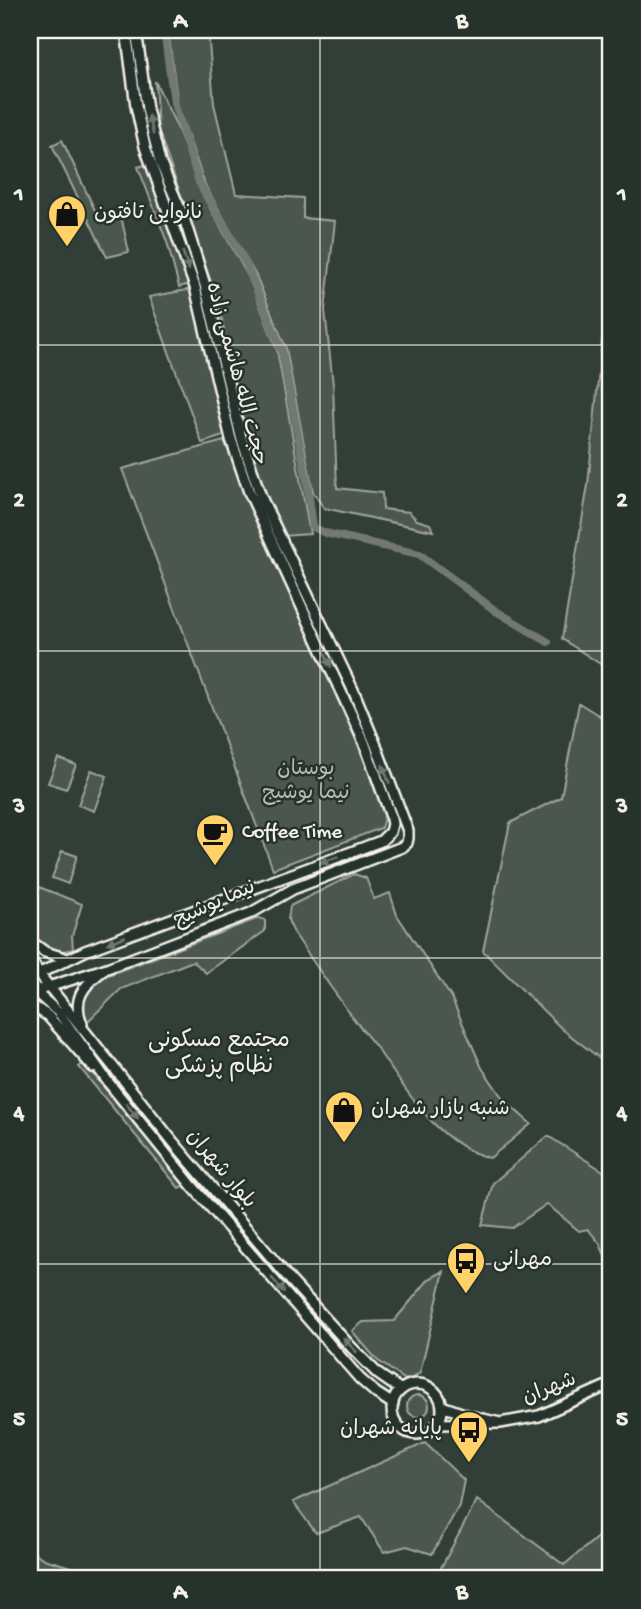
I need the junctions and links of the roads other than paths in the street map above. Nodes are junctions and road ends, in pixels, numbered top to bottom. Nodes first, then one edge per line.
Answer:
1 (126, 30) edge
2 (136, 30) edge
3 (390, 832) junction
4 (408, 838) junction
5 (30, 941) edge
6 (30, 958) edge
7 (64, 961) junction
8 (107, 968) junction
9 (33, 978) edge
10 (71, 978) junction
11 (49, 986) junction
12 (33, 991) edge
13 (30, 1004) edge
14 (85, 1032) junction
15 (108, 1082) junction
16 (611, 1384) edge
17 (401, 1390) junction
18 (393, 1404) junction
19 (442, 1406) junction
20 (500, 1423) junction
21 (438, 1424) junction

1 -> 3 street, حجت الله هاشمی زاده
4 -> 2 street
3 - 4 street
3 -> 7 street, نیما یوشیج
4 - 8 street, نیما یوشیج
5 - 7 street
6 - 9 street, بلوار شهران
7 - 9 street, نیما یوشیج
7 - 10 street
8 - 10 street, نیما یوشیج
8 - 14 street
9 - 11 street, بلوار شهران
9 - 12 street, بلوار شهران
10 - 11 street, نیما یوشیج
11 - 12 street, نیما یوشیج
11 - 14 street, بلوار شهران
12 - 15 street, بلوار شهران
13 - 15 street
17 -> 14 street, بلوار شهران
15 -> 18 street, بلوار شهران
16 - 20 street, شهران
17 - 18 street
17 - 19 street
18 - 21 street
19 - 20 street
19 - 21 street
20 - 21 street

